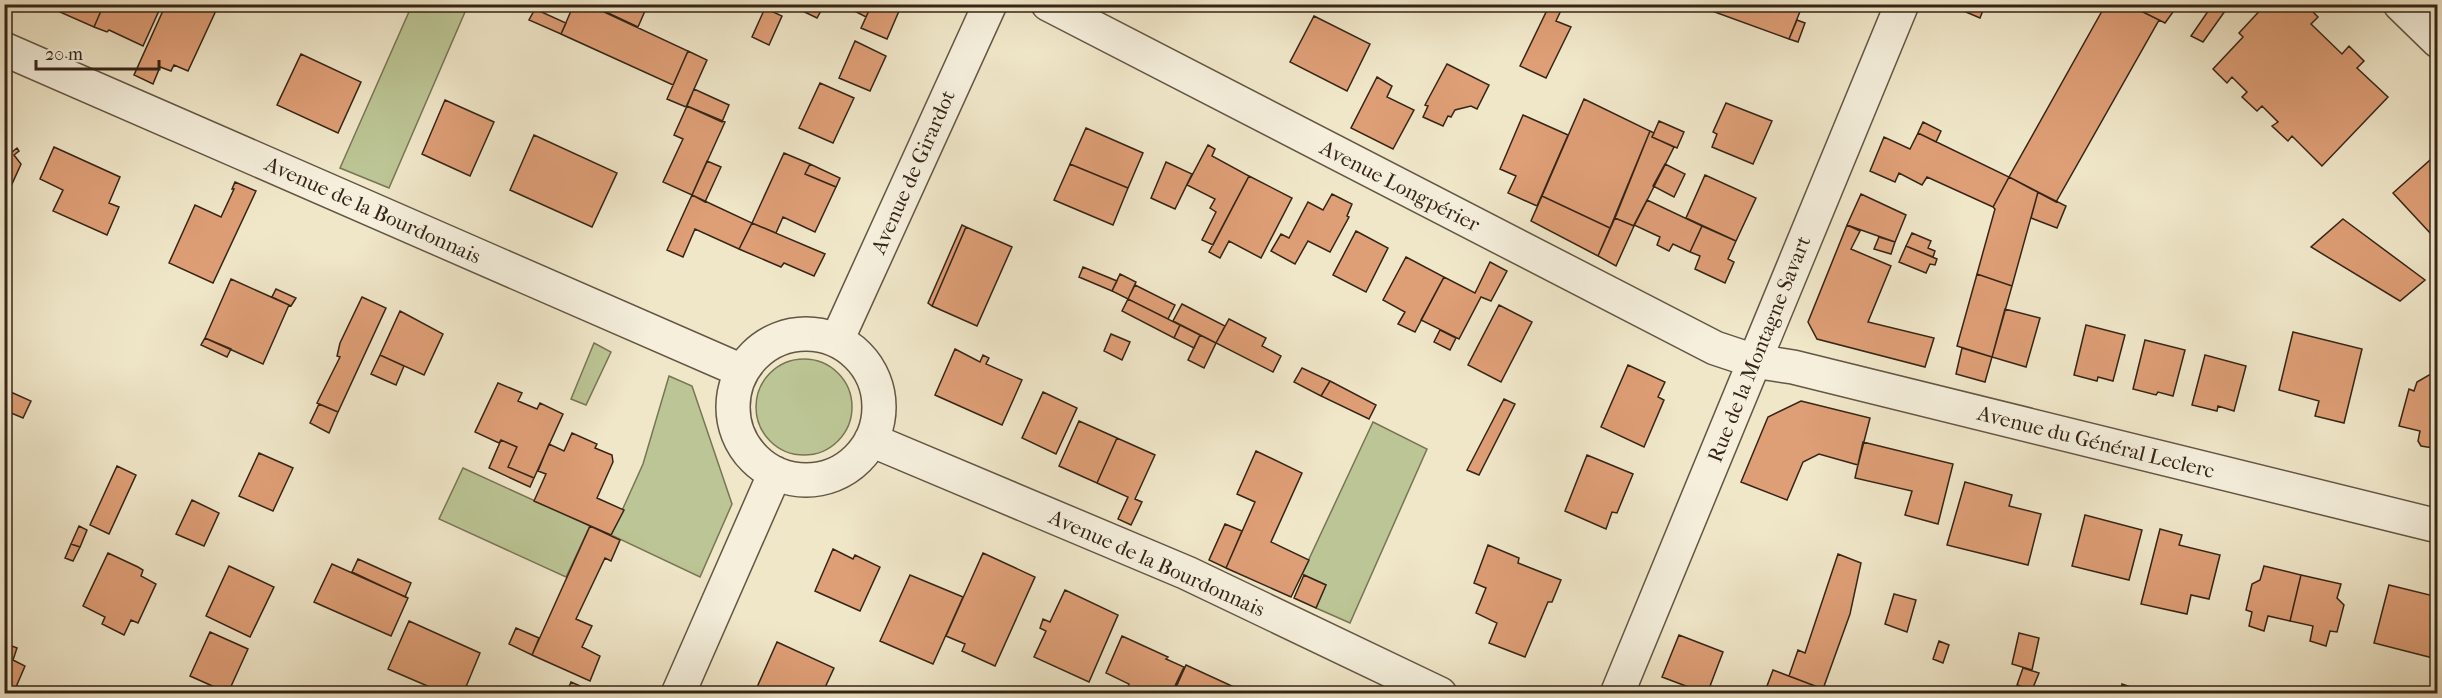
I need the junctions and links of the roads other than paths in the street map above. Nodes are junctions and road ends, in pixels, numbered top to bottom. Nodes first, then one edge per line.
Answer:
1 (990, 4) edge
2 (1048, 4) edge
3 (1902, 4) edge
4 (2400, 4) edge
5 (2438, 41) edge
6 (4, 49) edge
7 (837, 340) junction
8 (1754, 361) junction
9 (742, 371) junction
10 (872, 440) junction
11 (775, 473) junction
12 (2438, 526) edge
13 (678, 693) edge
14 (1440, 693) edge
15 (1617, 693) edge

1 - 7 street, Avenue de Girardot
2 - 8 street, Avenue Longpérier
3 - 8 street, Rue de la Montagne Savart
4 - 5 street
6 - 9 street, Avenue de la Bourdonnais
7 - 9 street
7 - 10 street
8 - 12 street, Avenue du Général Leclerc
8 - 15 street, Rue de la Montagne Savart
9 - 11 street
10 - 11 street
10 - 14 street, Avenue de la Bourdonnais
11 - 13 street

